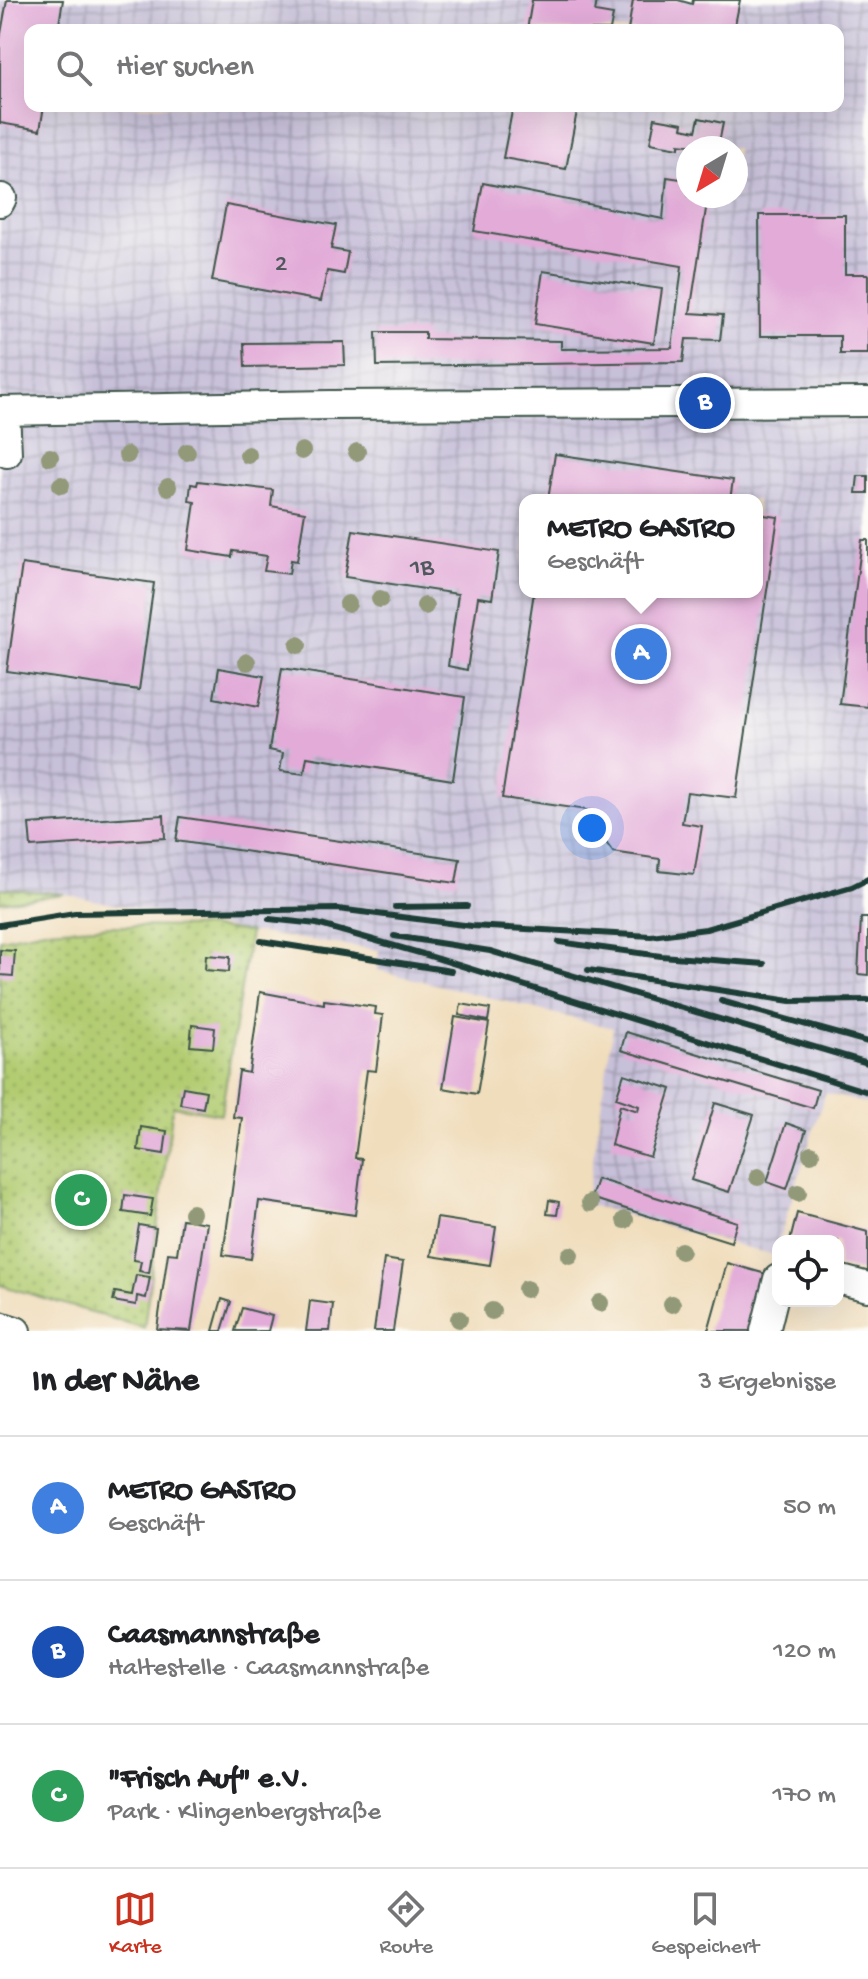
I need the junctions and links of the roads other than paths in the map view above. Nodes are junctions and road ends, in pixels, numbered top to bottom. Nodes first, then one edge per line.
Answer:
1 (868, 402) edge
2 (2, 411) edge
3 (7, 453) dead end
4 (844, 1281) edge
5 (868, 1287) edge
6 (772, 1303) edge
7 (0, 1326) edge
8 (16, 1331) edge
9 (765, 1331) edge

1 - 2 street
2 - 3 street
4 - 5 street
6 - 9 street
7 - 8 street

